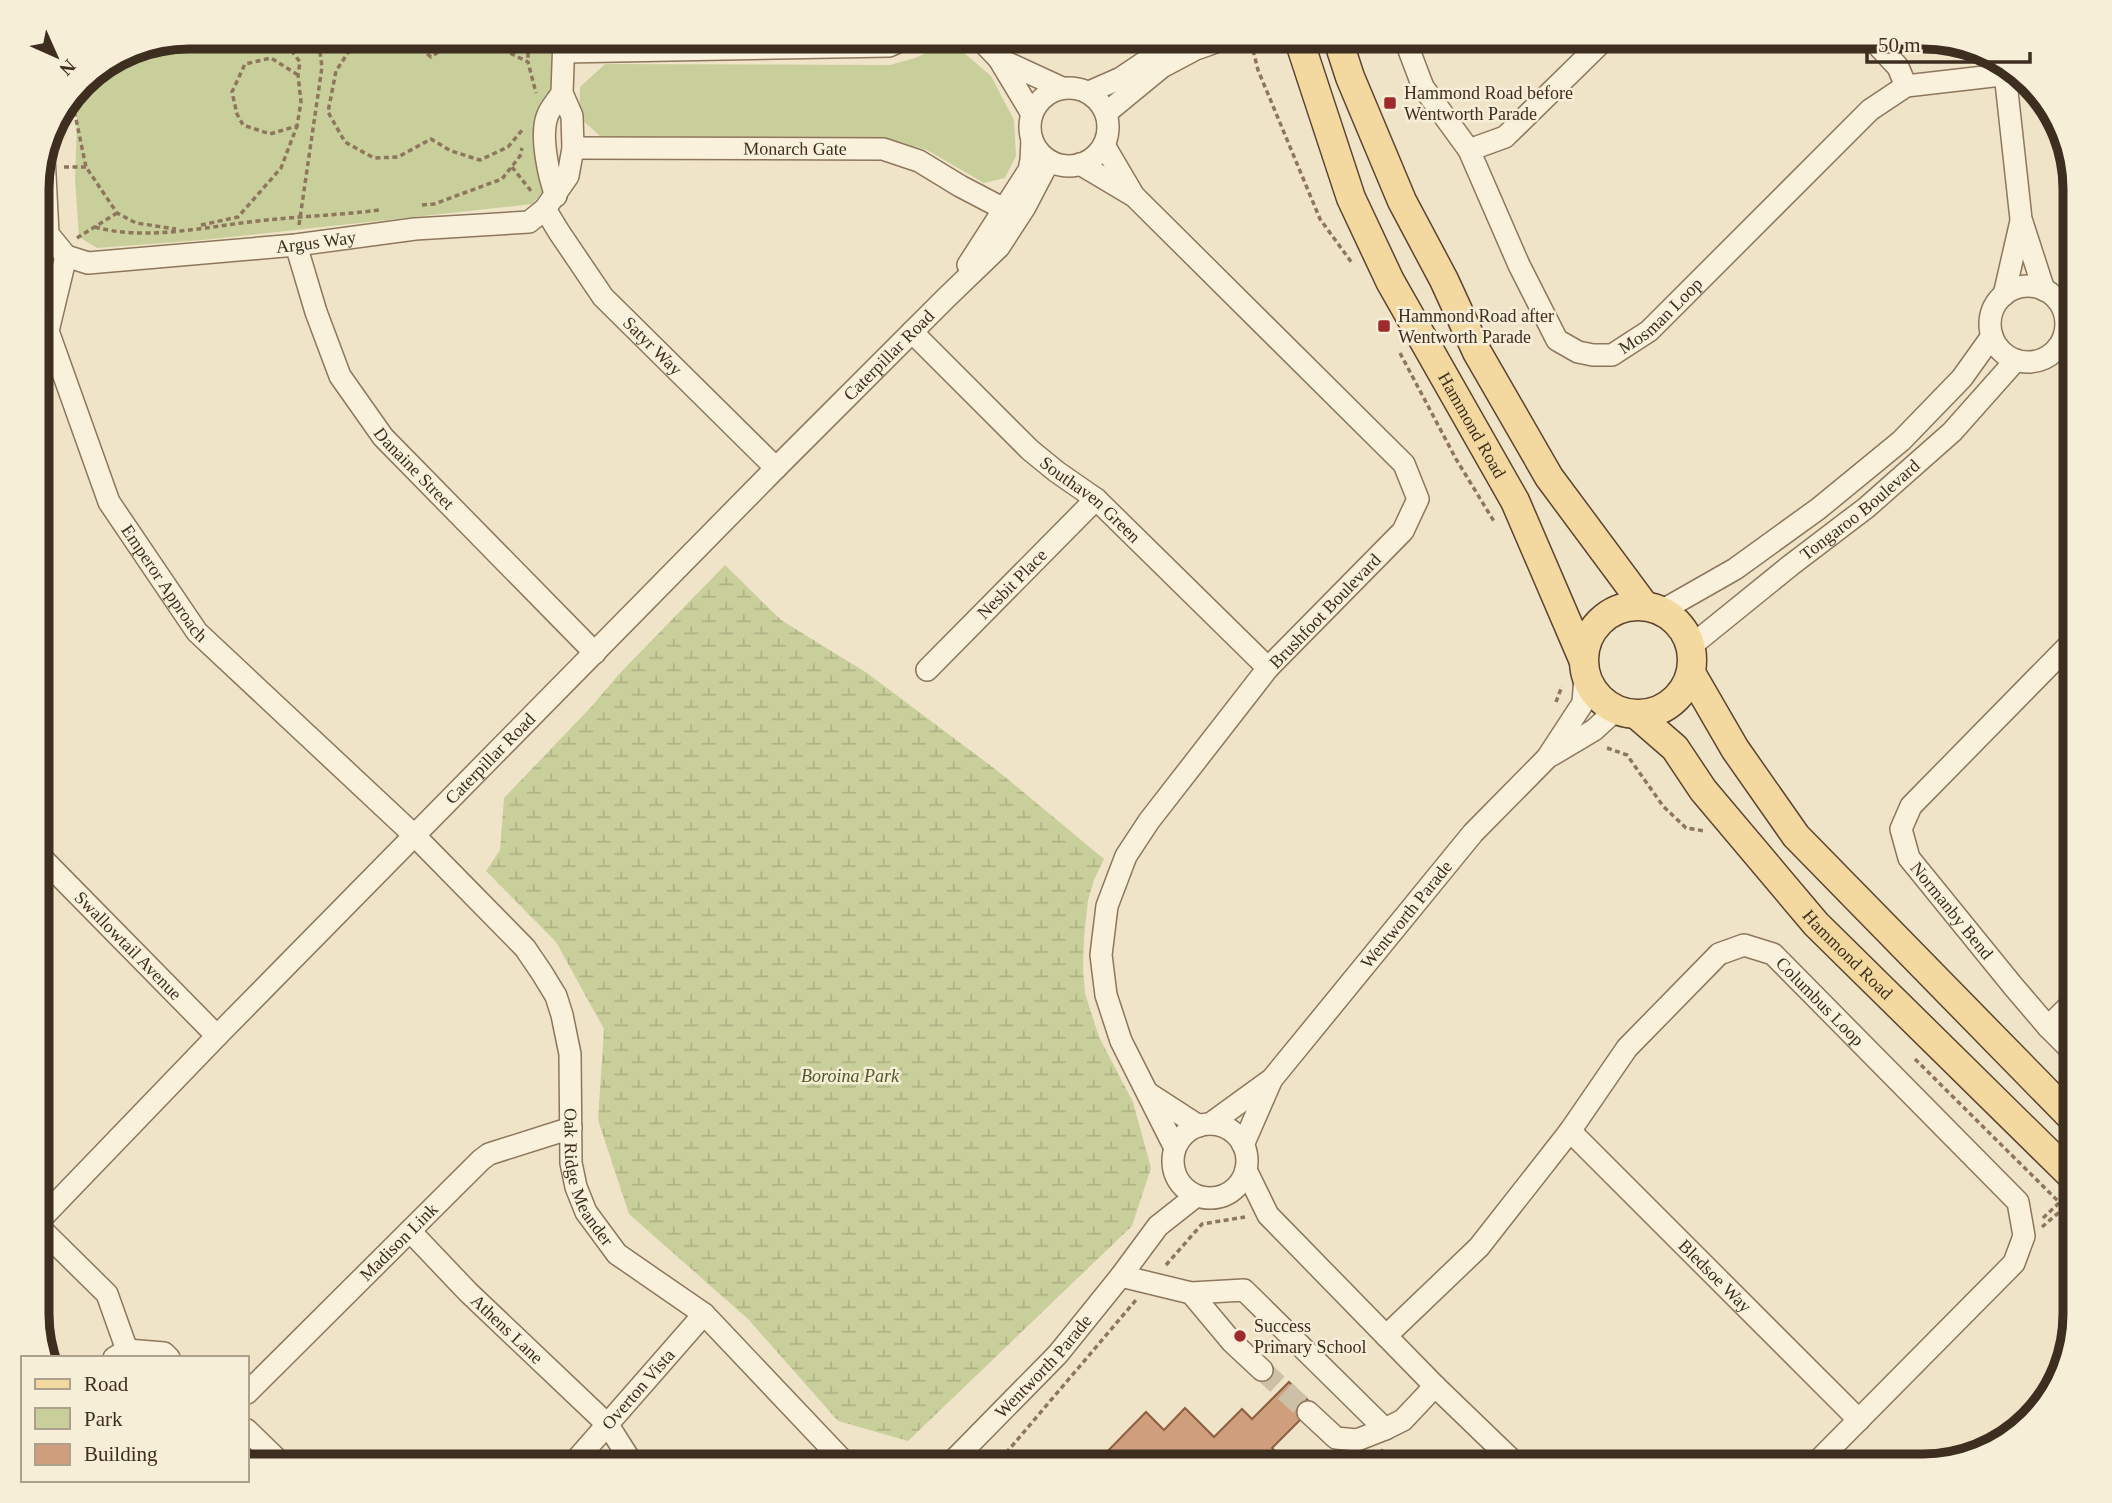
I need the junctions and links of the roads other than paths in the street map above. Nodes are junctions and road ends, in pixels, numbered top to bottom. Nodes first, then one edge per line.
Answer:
1 (564, 49) edge
2 (989, 49) edge
3 (1164, 49) edge
4 (1196, 49) edge
5 (1302, 49) edge
6 (1341, 49) edge
7 (1409, 49) edge
8 (1594, 49) edge
9 (1881, 49) edge
10 (999, 59) junction
11 (2000, 72) edge
12 (2010, 79) edge
13 (1906, 86) junction
14 (1062, 88) junction
15 (1088, 92) junction
16 (562, 93) junction
17 (1106, 113) junction
18 (1032, 114) junction
19 (1032, 140) junction
20 (1104, 145) junction
21 (573, 148) junction
22 (1469, 150) junction
23 (1049, 161) junction
24 (1080, 164) junction
25 (1134, 196) junction
26 (551, 203) junction
27 (1004, 209) junction
28 (2021, 219) junction
29 (49, 235) edge
30 (296, 245) junction
31 (63, 252) junction
32 (2044, 290) junction
33 (2004, 295) junction
34 (947, 296) junction
35 (2063, 312) edge
36 (49, 326) edge
37 (912, 332) junction
38 (49, 334) edge
39 (1992, 336) junction
40 (2063, 353) edge
41 (2016, 360) junction
42 (776, 468) junction
43 (1096, 499) junction
44 (1653, 608) junction
45 (2063, 651) edge
46 (596, 653) junction
47 (1691, 659) junction
48 (1584, 667) junction
49 (1268, 668) junction
50 (927, 670) dead end
51 (1627, 712) junction
52 (1547, 758) junction
53 (415, 836) junction
54 (49, 865) edge
55 (2063, 1012) edge
56 (2048, 1027) junction
57 (217, 1036) junction
58 (2063, 1042) edge
59 (1272, 1079) junction
60 (1146, 1092) junction
61 (2063, 1109) edge
62 (1205, 1125) junction
63 (571, 1128) junction
64 (1570, 1130) junction
65 (1243, 1145) junction
66 (1175, 1149) junction
67 (2063, 1167) edge
68 (1246, 1170) junction
69 (1177, 1177) junction
70 (1196, 1196) junction
71 (1223, 1196) junction
72 (49, 1211) edge
73 (1259, 1216) junction
74 (1158, 1226) junction
75 (410, 1231) junction
76 (49, 1236) edge
77 (1121, 1276) junction
78 (1191, 1293) junction
79 (704, 1314) junction
80 (1386, 1336) junction
81 (121, 1354) edge
82 (167, 1356) edge
83 (1262, 1370) tunnel mouth
84 (1435, 1386) junction
85 (248, 1392) edge
86 (1308, 1412) tunnel mouth
87 (1859, 1420) junction
88 (608, 1425) junction
89 (1385, 1430) junction
90 (248, 1431) edge
91 (272, 1454) edge
92 (582, 1454) edge
93 (626, 1454) edge
94 (837, 1454) edge
95 (961, 1454) edge
96 (1505, 1454) edge
97 (1825, 1454) edge

1 - 16 street
2 - 10 street
3 - 15 street
4 - 17 street
5 - 48 main road, Hammond Road
6 - 44 main road
7 - 22 street, Mosman Loop
8 - 22 street
9 - 13 street
10 - 14 street
10 - 18 street
11 - 13 street
12 - 28 street
13 - 22 street, Mosman Loop
14 - 15 street
14 - 18 street
15 - 17 street
16 - 21 street
16 - 26 street
17 - 20 street
18 - 19 street
19 - 23 street
19 - 27 street, Caterpillar Road
20 - 24 street
20 - 25 street, Brushfoot Boulevard
21 - 26 street
21 - 27 street, Monarch Gate
23 - 24 street
23 - 34 street, Caterpillar Road
24 - 25 street, Brushfoot Boulevard
25 - 49 street, Brushfoot Boulevard
26 - 30 street, Argus Way
26 - 42 street, Satyr Way
27 - 34 street, Caterpillar Road
28 - 32 street
28 - 33 street
29 - 31 street
30 - 31 street, Argus Way
30 - 46 street, Danaine Street
31 - 36 street, Emperor Approach
32 - 33 street
32 - 35 street
33 - 39 street
34 - 37 street, Caterpillar Road
37 - 42 street, Caterpillar Road
37 - 43 street, Southaven Green
38 - 53 street, Emperor Approach
39 - 41 street
39 - 44 street, Tongaroo Boulevard
40 - 41 street
41 - 47 street, Tongaroo Boulevard
42 - 46 street, Caterpillar Road
43 - 49 street, Southaven Green
43 - 50 street, Nesbit Place
44 - 47 main road
44 - 48 main road
45 - 56 street, Normanby Bend
46 - 53 street, Caterpillar Road
47 - 51 main road
47 - 61 main road
48 - 51 main road, Hammond Road
48 - 52 street, Wentworth Parade
49 - 60 street, Brushfoot Boulevard
51 - 52 street, Wentworth Parade
51 - 67 main road, Hammond Road
52 - 59 street, Wentworth Parade
53 - 57 street, Caterpillar Road
53 - 63 street, Oak Ridge Meander
54 - 57 street, Swallowtail Avenue
55 - 56 street
56 - 58 street, Normanby Bend
57 - 72 street, Caterpillar Road
59 - 62 street, Wentworth Parade
59 - 65 street, Wentworth Parade
60 - 62 street
60 - 66 street, Brushfoot Boulevard
62 - 65 street
62 - 66 street
63 - 75 street, Madison Link
63 - 79 street, Oak Ridge Meander
64 - 80 street, Columbus Loop
64 - 87 street, Bledsoe Way
64 - 87 street, Columbus Loop
65 - 68 street
66 - 69 street
68 - 71 street
68 - 73 street
69 - 70 street
69 - 74 street, Wentworth Parade
70 - 71 street
70 - 74 street, Wentworth Parade
71 - 73 street
73 - 80 street
74 - 77 street, Wentworth Parade
75 - 85 street, Madison Link
75 - 88 street, Athens Lane
76 - 81 street
77 - 78 street
77 - 95 street, Wentworth Parade
78 - 83 street
78 - 89 street
79 - 88 street, Overton Vista
79 - 94 street, Oak Ridge Meander
80 - 84 street
81 - 82 street
84 - 89 street
84 - 96 street
86 - 89 street
87 - 97 street, Columbus Loop
88 - 92 street, Overton Vista
88 - 93 street, Athens Lane
90 - 91 street

